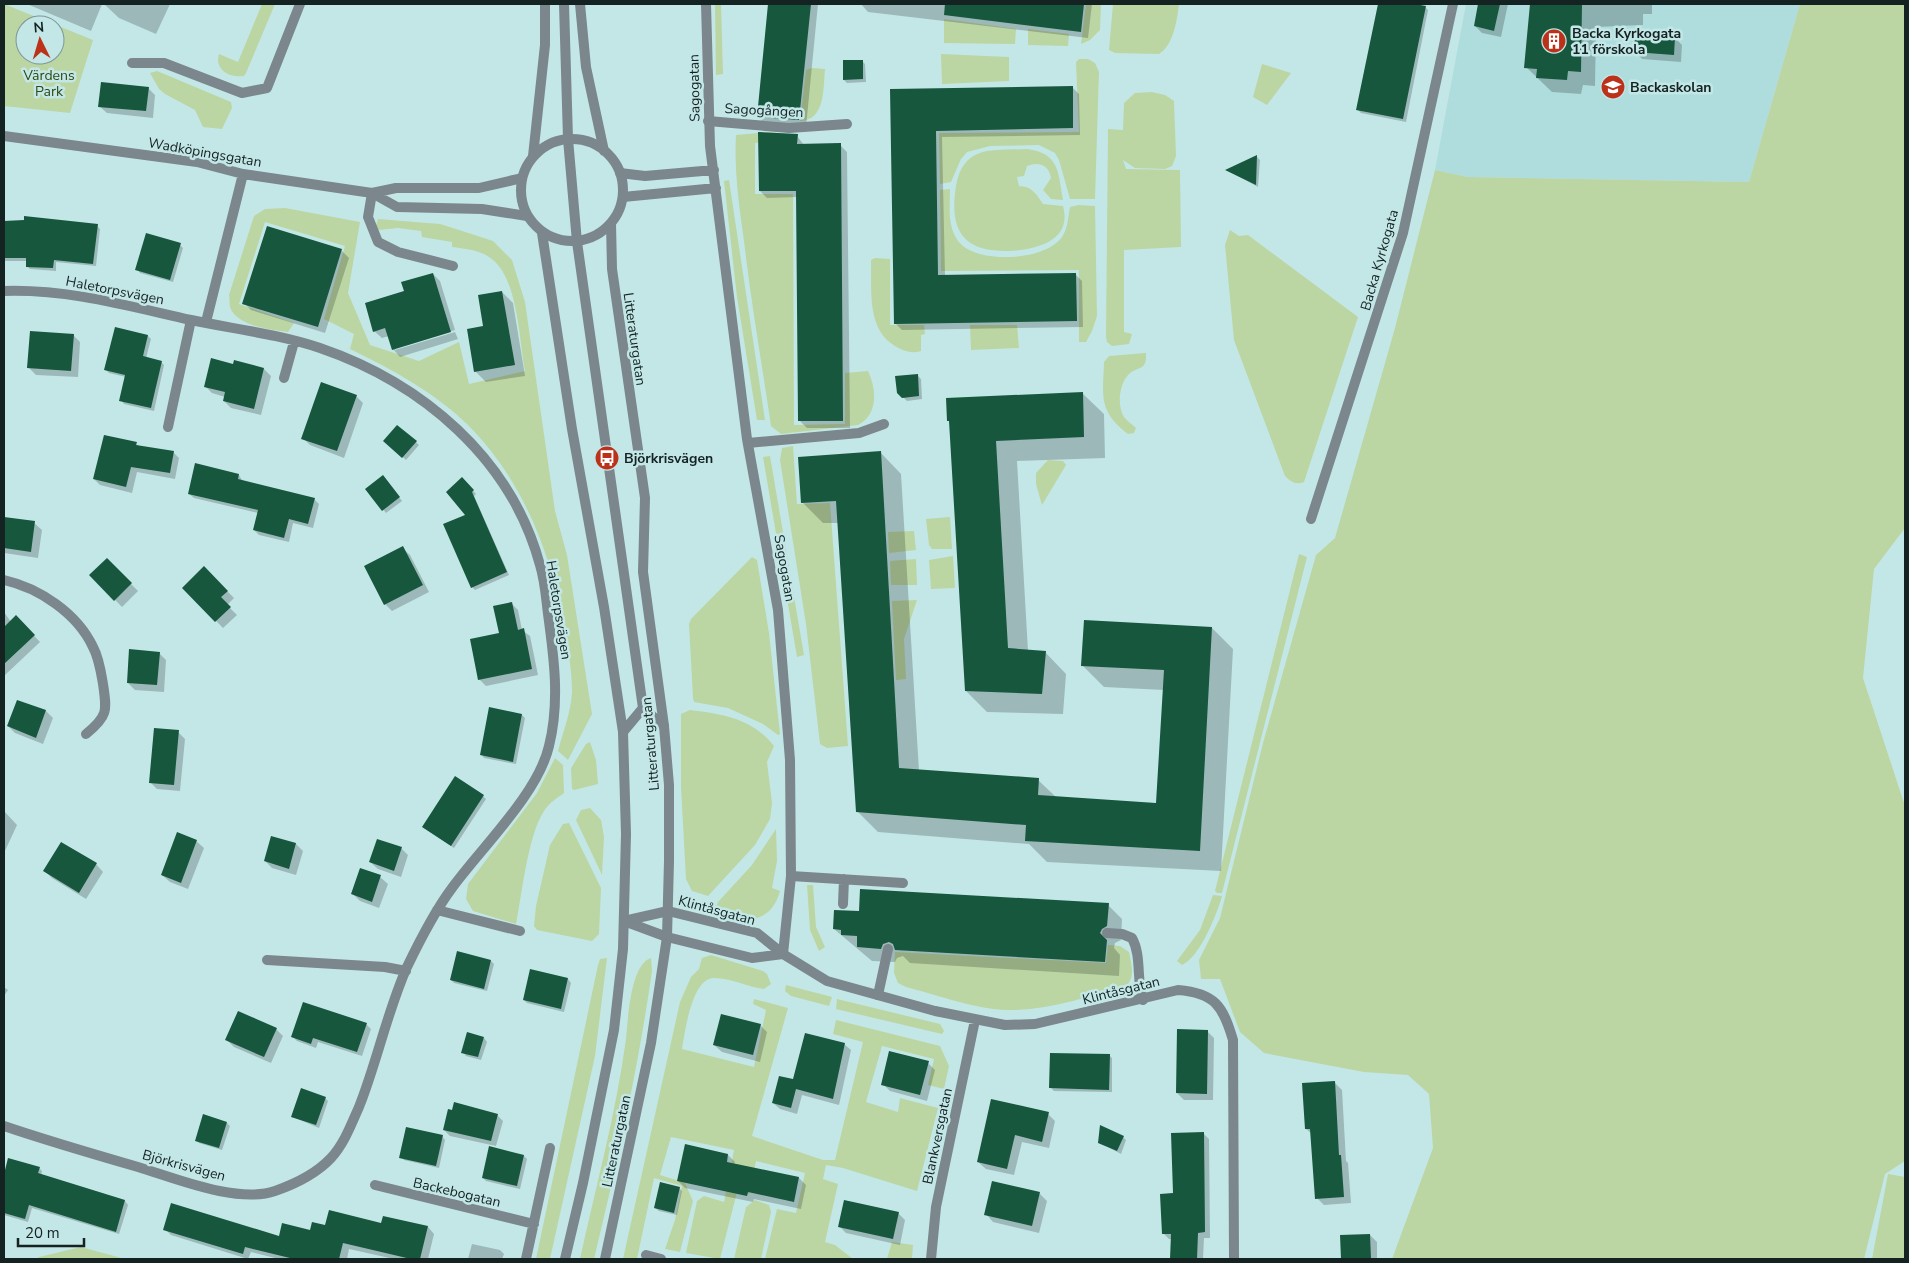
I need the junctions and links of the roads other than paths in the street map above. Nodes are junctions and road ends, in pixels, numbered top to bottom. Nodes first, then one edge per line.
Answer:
1 (300, 4) edge
2 (545, 4) edge
3 (564, 4) edge
4 (580, 4) edge
5 (706, 4) edge
6 (1453, 4) edge
7 (132, 63) dead end
8 (708, 121) junction
9 (847, 124) dead end
10 (4, 136) edge
11 (568, 139) junction
12 (604, 151) junction
13 (533, 156) junction
14 (714, 170) junction
15 (620, 173) junction
16 (243, 174) junction
17 (522, 178) junction
18 (716, 188) junction
19 (372, 193) junction
20 (622, 197) junction
21 (527, 216) junction
22 (612, 223) junction
23 (542, 233) junction
24 (577, 242) junction
25 (453, 266) dead end
26 (4, 291) edge
27 (191, 320) junction
28 (206, 322) junction
29 (294, 342) junction
30 (284, 378) dead end
31 (884, 424) dead end
32 (168, 427) dead end
33 (748, 443) junction
34 (1311, 519) dead end
35 (4, 580) edge
36 (643, 708) junction
37 (664, 726) junction
38 (622, 732) junction
39 (86, 734) dead end
40 (791, 876) junction
41 (844, 879) junction
42 (903, 883) dead end
43 (843, 904) dead end
44 (437, 910) junction
45 (668, 911) junction
46 (624, 921) junction
47 (520, 931) dead end
48 (1107, 933) dead end
49 (667, 937) junction
50 (888, 949) dead end
51 (783, 954) junction
52 (267, 960) dead end
53 (406, 971) junction
54 (878, 995) junction
55 (1142, 1000) junction
56 (975, 1020) junction
57 (4, 1126) edge
58 (550, 1148) dead end
59 (375, 1186) dead end
60 (534, 1224) junction
61 (646, 1255) dead end
62 (526, 1259) edge
63 (565, 1259) edge
64 (604, 1259) edge
65 (661, 1259) edge
66 (931, 1259) edge
67 (1234, 1259) edge

1 - 7 street
2 - 13 street
3 - 11 street
4 - 12 street
5 - 8 street, Sagogatan
6 - 34 street, Backa Kyrkogata
8 - 9 street, Sagogången
8 - 14 street, Sagogatan
10 - 16 street, Wadköpingsgatan
11 - 12 street
11 - 13 street
11 - 24 street
12 - 15 street
13 - 17 street
14 - 15 street
14 - 18 street, Sagogatan
15 - 20 street, Litteraturgatan
16 - 19 street, Wadköpingsgatan
16 - 28 street
17 - 19 street, Wadköpingsgatan
17 - 21 street
18 - 20 street
18 - 33 street, Sagogatan
19 - 21 street, Wadköpingsgatan
19 - 25 street
20 - 22 street, Litteraturgatan
21 - 23 street
22 - 24 street
22 - 37 street, Litteraturgatan
23 - 24 street
23 - 38 street, Litteraturgatan
24 - 36 street
26 - 27 street, Haletorpsvägen
27 - 28 street, Haletorpsvägen
27 - 32 street
28 - 29 street, Haletorpsvägen
29 - 30 street
29 - 44 street, Haletorpsvägen
31 - 33 street
33 - 40 street, Sagogatan
35 - 39 street
36 - 37 street
36 - 38 street
37 - 45 street, Litteraturgatan
38 - 46 street, Litteraturgatan
40 - 41 street
40 - 51 street, Sagogatan
41 - 42 street
41 - 43 street
44 - 47 street
44 - 53 street, Björkrisvägen
45 - 46 street
45 - 49 street, Litteraturgatan
45 - 51 street, Klintåsgatan
46 - 49 street
46 - 63 street, Litteraturgatan
48 - 55 street
49 - 51 street
49 - 64 street, Litteraturgatan
50 - 54 street
51 - 54 street, Klintåsgatan
52 - 53 street
53 - 57 street, Björkrisvägen
54 - 56 street, Klintåsgatan
55 - 56 street, Klintåsgatan
55 - 67 street, Klintåsgatan
56 - 66 street, Blankversgatan
58 - 60 street
59 - 60 street, Backebogatan
60 - 62 street
61 - 65 street

